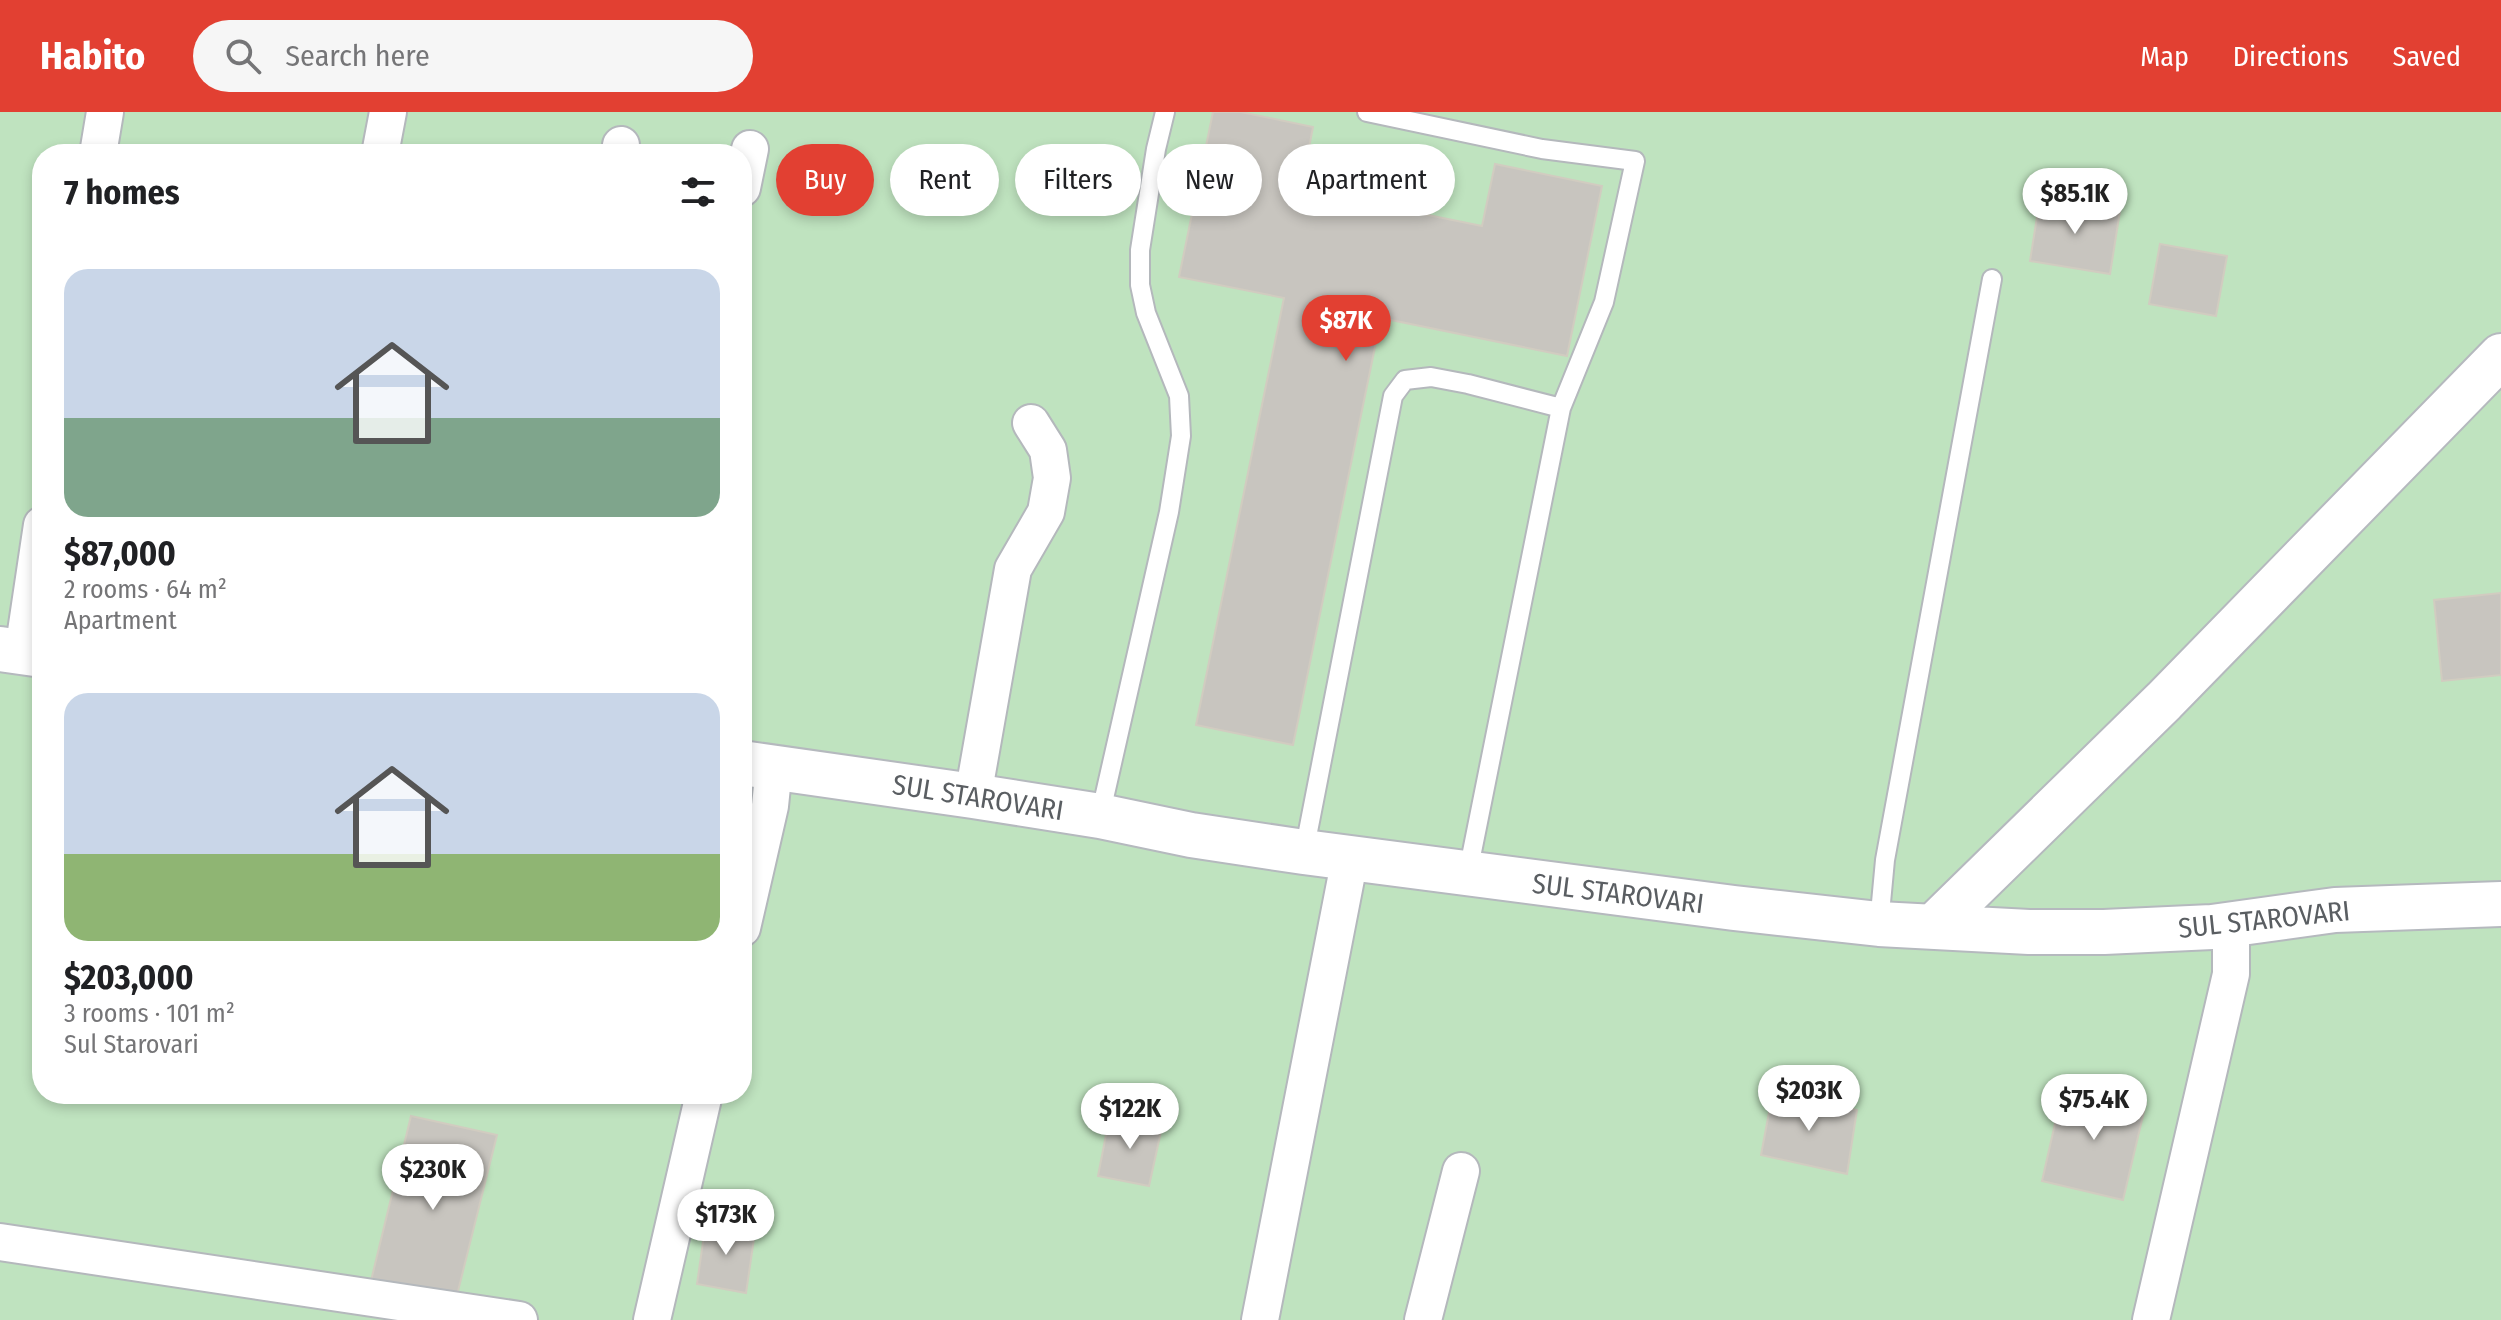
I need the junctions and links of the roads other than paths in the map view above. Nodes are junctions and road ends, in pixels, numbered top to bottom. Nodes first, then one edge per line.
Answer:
1 (105, 112) edge
2 (388, 112) edge
3 (1165, 112) edge
4 (1367, 112) edge
5 (100, 144) edge
6 (382, 144) edge
7 (1992, 279) dead end
8 (2501, 356) edge
9 (1561, 408) junction
10 (1031, 423) dead end
11 (32, 588) edge
12 (22, 652) edge
13 (758, 765) edge
14 (973, 796) junction
15 (1100, 816) junction
16 (1304, 852) junction
17 (1350, 858) junction
18 (1467, 873) junction
19 (752, 884) edge
20 (2501, 904) edge
21 (1879, 924) junction
22 (2231, 925) junction
23 (1934, 926) junction
24 (702, 1104) edge
25 (1461, 1171) dead end
26 (0, 1242) edge
27 (519, 1320) edge
28 (652, 1320) edge
29 (1260, 1320) edge
30 (1423, 1320) edge
31 (2151, 1320) edge

1 - 5 street
2 - 6 street
3 - 15 lane
4 - 9 lane
7 - 21 lane
8 - 23 main road
9 - 16 lane
9 - 18 lane
10 - 14 street
11 - 12 street
13 - 14 main road, SUL STAROVARI
13 - 19 street
14 - 15 main road, SUL STAROVARI
15 - 16 main road, SUL STAROVARI
16 - 17 main road, SUL STAROVARI
17 - 18 main road, SUL STAROVARI
17 - 29 street
18 - 21 main road, SUL STAROVARI
20 - 22 main road, SUL STAROVARI
21 - 23 main road, SUL STAROVARI
22 - 23 main road, SUL STAROVARI
22 - 31 street
24 - 28 street
25 - 30 street
26 - 27 street

